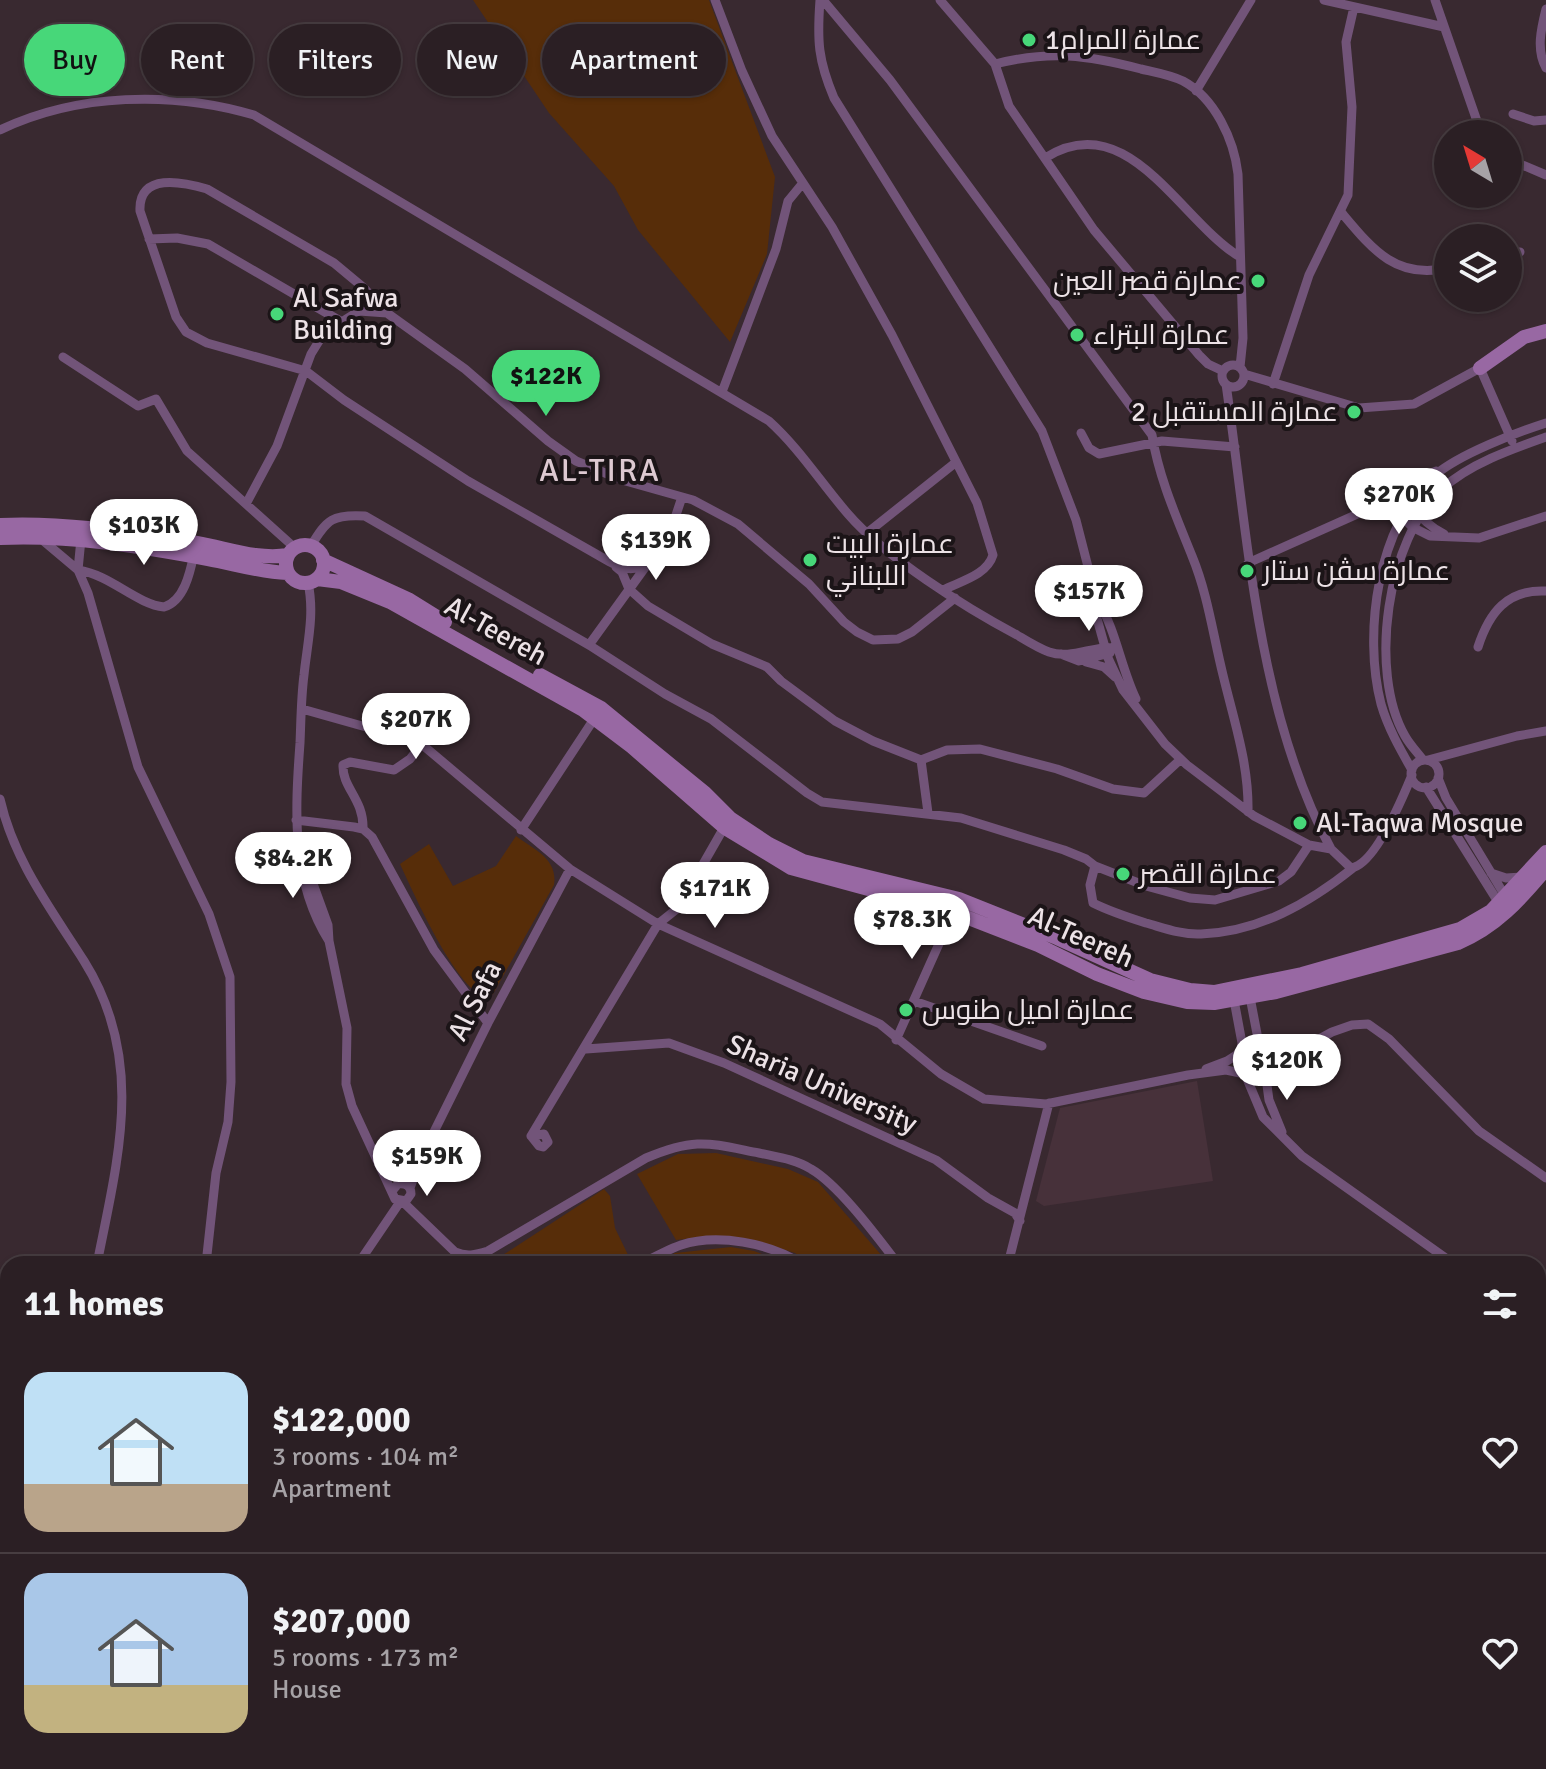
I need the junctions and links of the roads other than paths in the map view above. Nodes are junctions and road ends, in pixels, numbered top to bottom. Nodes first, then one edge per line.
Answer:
1 (715, 0) edge
2 (822, 0) edge
3 (940, 0) edge
4 (1251, 0) edge
5 (1324, 0) edge
6 (1435, 0) edge
7 (1354, 7) junction
8 (1546, 9) edge
9 (1444, 27) junction
10 (995, 64) junction
11 (1546, 68) edge
12 (1196, 91) junction
13 (1513, 114) dead end
14 (1477, 120) edge
15 (1546, 120) edge
16 (0, 130) edge
17 (1045, 158) junction
18 (1522, 165) edge
19 (1546, 175) edge
20 (802, 184) junction
21 (1341, 212) junction
22 (149, 239) junction
23 (1240, 257) junction
24 (1434, 271) edge
25 (387, 313) junction
26 (342, 322) junction
27 (1546, 331) edge
28 (63, 357) dead end
29 (1480, 368) junction
30 (1242, 370) junction
31 (306, 371) junction
32 (1223, 371) junction
33 (1226, 384) junction
34 (1273, 384) junction
35 (722, 392) junction
36 (1546, 423) edge
37 (1081, 433) dead end
38 (1510, 437) junction
39 (1546, 437) edge
40 (1153, 441) junction
41 (1235, 447) junction
42 (1515, 448) junction
43 (955, 463) junction
44 (1450, 464) junction
45 (1389, 493) junction
46 (682, 497) junction
47 (246, 504) junction
48 (1406, 511) junction
49 (1546, 516) edge
50 (1347, 518) junction
51 (1415, 522) junction
52 (0, 525) edge
53 (867, 533) junction
54 (37, 537) junction
55 (0, 538) edge
56 (81, 539) junction
57 (311, 546) junction
58 (195, 550) junction
59 (291, 551) junction
60 (323, 560) junction
61 (610, 562) junction
62 (1248, 563) junction
63 (649, 564) junction
64 (78, 570) junction
65 (287, 573) junction
66 (312, 581) junction
67 (629, 589) junction
68 (943, 590) junction
69 (1546, 591) edge
70 (955, 598) junction
71 (1096, 598) junction
72 (1100, 626) junction
73 (589, 645) junction
74 (1478, 647) dead end
75 (1109, 650) junction
76 (1084, 651) junction
77 (1061, 654) junction
78 (1079, 661) junction
79 (1116, 678) junction
80 (302, 709) junction
81 (598, 713) junction
82 (1143, 713) junction
83 (1546, 731) edge
84 (421, 745) junction
85 (1462, 750) junction
86 (1181, 759) junction
87 (921, 760) junction
88 (1425, 760) junction
89 (1412, 773) junction
90 (1439, 776) junction
91 (1424, 787) junction
92 (0, 799) edge
93 (1399, 804) junction
94 (1248, 812) junction
95 (928, 813) junction
96 (296, 820) junction
97 (727, 823) junction
98 (363, 829) junction
99 (521, 830) junction
100 (1309, 845) junction
101 (1331, 849) junction
102 (1546, 852) edge
103 (1095, 866) junction
104 (1353, 868) junction
105 (570, 869) junction
106 (1546, 869) edge
107 (1491, 873) junction
108 (1525, 876) junction
109 (1505, 903) junction
110 (956, 905) junction
111 (658, 924) junction
112 (1241, 995) junction
113 (914, 1001) junction
114 (488, 1023) junction
115 (896, 1040) junction
116 (1306, 1045) junction
117 (1042, 1046) dead end
118 (1262, 1046) junction
119 (586, 1049) junction
120 (1241, 1052) junction
121 (1266, 1069) junction
122 (1245, 1074) junction
123 (1188, 1075) junction
124 (1049, 1103) junction
125 (531, 1136) dead end
126 (1285, 1139) junction
127 (1546, 1178) edge
128 (401, 1193) junction
129 (1020, 1221) junction
130 (99, 1256) edge
131 (207, 1256) edge
132 (364, 1256) edge
133 (465, 1256) edge
134 (465, 1256) edge
135 (658, 1256) edge
136 (785, 1256) edge
137 (891, 1256) edge
138 (1010, 1256) edge
139 (1443, 1256) edge

1 - 20 street
2 - 40 street
2 - 71 street
3 - 10 street
4 - 12 street
5 - 7 street
6 - 9 street
7 - 9 street
7 - 21 street
8 - 11 street
9 - 14 street
10 - 12 street
10 - 17 street
12 - 23 street
13 - 15 street
16 - 35 street
17 - 23 street
17 - 32 street
18 - 19 street
20 - 35 street
20 - 43 street
21 - 24 street
21 - 34 street
22 - 25 street
22 - 26 street
22 - 31 street
23 - 30 street
25 - 26 street
25 - 46 street
26 - 31 street
27 - 29 main road
28 - 47 street
29 - 34 street
29 - 38 street
30 - 32 street
30 - 33 street
30 - 34 street
31 - 47 street
31 - 61 street
32 - 33 street
33 - 41 street
35 - 53 street
36 - 38 street
37 - 40 street
38 - 42 street
38 - 44 street
39 - 42 street
40 - 41 street
40 - 94 street
41 - 62 street
42 - 51 street
43 - 53 street
43 - 68 street
44 - 45 street
44 - 48 street
45 - 48 street
45 - 50 street
46 - 63 street
46 - 70 street
47 - 59 street
48 - 50 street
48 - 51 street
48 - 89 street
49 - 51 street
50 - 62 street
51 - 88 street
52 - 58 main road
53 - 68 street
54 - 55 main road
54 - 56 main road
54 - 64 street
56 - 58 main road
56 - 64 street
57 - 59 main road
57 - 60 main road
57 - 73 street
58 - 59 main road
58 - 64 street
58 - 65 main road
59 - 65 main road
60 - 66 main road
60 - 81 main road, Al-Teereh
61 - 63 street
61 - 67 street
62 - 101 street
63 - 67 street
64 - 131 street
65 - 66 main road
66 - 80 street
66 - 81 main road, Al-Teereh
67 - 73 street
67 - 87 street
68 - 70 street
69 - 74 street
70 - 77 street
71 - 72 street
71 - 75 street
72 - 75 street
72 - 76 street
73 - 95 street
75 - 76 street
75 - 78 street
75 - 79 street
75 - 82 street
76 - 77 street
77 - 78 street
78 - 79 street
79 - 82 street
80 - 84 street
80 - 96 street
81 - 97 main road, Al-Teereh
81 - 99 street
82 - 86 street
83 - 85 street
84 - 98 street
84 - 99 street
85 - 88 street
85 - 90 street
86 - 87 street
86 - 94 street
87 - 95 street
88 - 89 street
88 - 90 street
89 - 91 street
89 - 93 street
90 - 91 street
90 - 107 street
91 - 93 street
91 - 109 street
92 - 130 street
93 - 104 street
94 - 100 street
95 - 103 street
96 - 98 street
96 - 128 street
97 - 110 main road, Al-Teereh
97 - 111 street
98 - 114 street
99 - 105 street
100 - 101 street
100 - 103 street
101 - 104 street
102 - 108 main road, Al-Teereh
103 - 104 street
105 - 111 street
105 - 114 street, Al Safa
106 - 109 main road, Al-Teereh
107 - 108 street
107 - 109 street
108 - 109 main road, Al-Teereh
109 - 112 main road, Al-Teereh
110 - 112 main road, Al-Teereh
110 - 113 street
111 - 115 street
111 - 119 street
112 - 118 street
112 - 120 street
113 - 115 street
113 - 117 street
114 - 128 street, Al Safa
115 - 124 street
116 - 118 street
116 - 121 street
116 - 127 street
118 - 121 street
119 - 125 street
119 - 129 street, Sharia University
120 - 122 street
120 - 123 street
121 - 122 street
121 - 126 street
122 - 123 street
122 - 126 street
123 - 124 street
124 - 129 street
126 - 139 street
128 - 132 street, Al Safa
128 - 133 street
129 - 138 street
134 - 137 street
135 - 136 street

